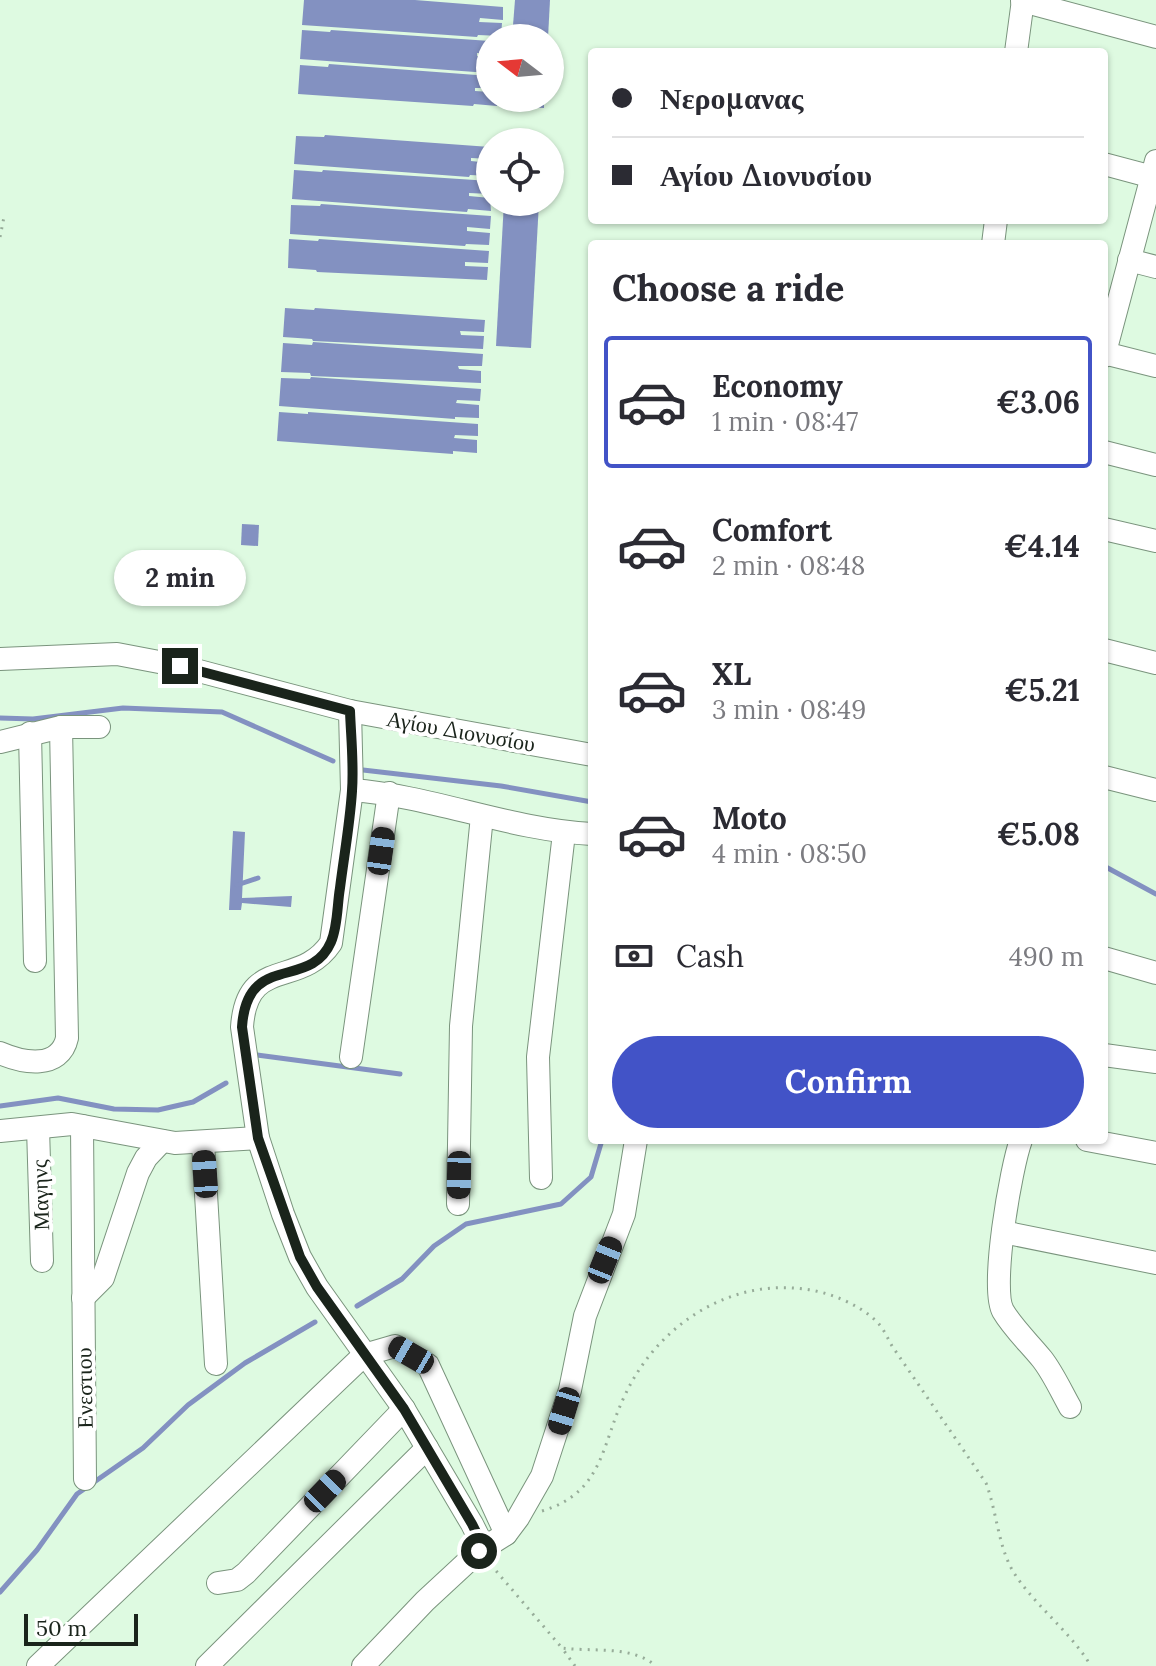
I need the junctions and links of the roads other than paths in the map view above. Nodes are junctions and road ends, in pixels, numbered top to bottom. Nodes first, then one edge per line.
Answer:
1 (1022, 1) edge
2 (1156, 37) edge
3 (1016, 48) edge
4 (1108, 165) edge
5 (1155, 172) edge
6 (1129, 260) junction
7 (1156, 267) edge
8 (1108, 339) edge
9 (1108, 355) edge
10 (1156, 366) edge
11 (1108, 453) edge
12 (1156, 465) edge
13 (1108, 530) edge
14 (1156, 541) edge
15 (1108, 651) edge
16 (0, 659) edge
17 (1156, 663) edge
18 (350, 711) junction
19 (61, 727) junction
20 (99, 727) dead end
21 (30, 733) junction
22 (0, 742) edge
23 (588, 754) edge
24 (1108, 778) edge
25 (352, 790) junction
26 (1156, 790) edge
27 (389, 793) junction
28 (482, 816) junction
29 (564, 833) junction
30 (588, 834) edge
31 (1108, 959) edge
32 (35, 961) dead end
33 (1156, 973) edge
34 (0, 1053) edge
35 (1108, 1056) edge
36 (351, 1057) dead end
37 (1156, 1062) edge
38 (82, 1126) junction
39 (38, 1128) junction
40 (0, 1131) edge
41 (258, 1138) junction
42 (162, 1141) junction
43 (203, 1143) junction
44 (635, 1144) edge
45 (1020, 1144) edge
46 (1108, 1144) edge
47 (1156, 1153) edge
48 (541, 1178) dead end
49 (458, 1204) dead end
50 (1003, 1232) junction
51 (42, 1261) dead end
52 (1156, 1263) edge
53 (83, 1298) junction
54 (364, 1355) junction
55 (216, 1364) dead end
56 (1070, 1407) dead end
57 (404, 1409) junction
58 (427, 1448) junction
59 (85, 1479) dead end
60 (506, 1534) junction
61 (479, 1551) junction
62 (218, 1583) dead end
63 (38, 1666) edge
64 (207, 1666) edge
65 (363, 1666) edge

1 - 2 street
1 - 3 street
4 - 5 street
5 - 6 street
6 - 7 street
6 - 8 street
9 - 10 street
11 - 12 street
13 - 14 street
15 - 17 street
16 - 18 street, Αγίου Διονυσίου
18 - 23 street, Αγίου Διονυσίου
18 - 25 street
19 - 20 street
19 - 21 street
19 - 34 street
21 - 22 street
21 - 32 street
24 - 26 street
25 - 27 street
25 - 41 street
27 - 28 street
27 - 36 street
28 - 29 street
28 - 49 street
29 - 30 street
29 - 48 street
31 - 33 street
35 - 37 street
38 - 39 street
38 - 42 street
38 - 53 street, Ενεστιου
39 - 40 street
39 - 51 street, Μαγηνς
41 - 43 street
41 - 54 street
42 - 43 street
42 - 53 street
43 - 55 street
44 - 60 street
45 - 50 street
46 - 47 street
50 - 52 street
50 - 56 street
53 - 59 street, Ενεστιου
54 - 57 street
54 - 60 street
54 - 63 street
57 - 58 street
57 - 62 street
58 - 61 street
58 - 64 street
60 - 61 street
61 - 65 street

